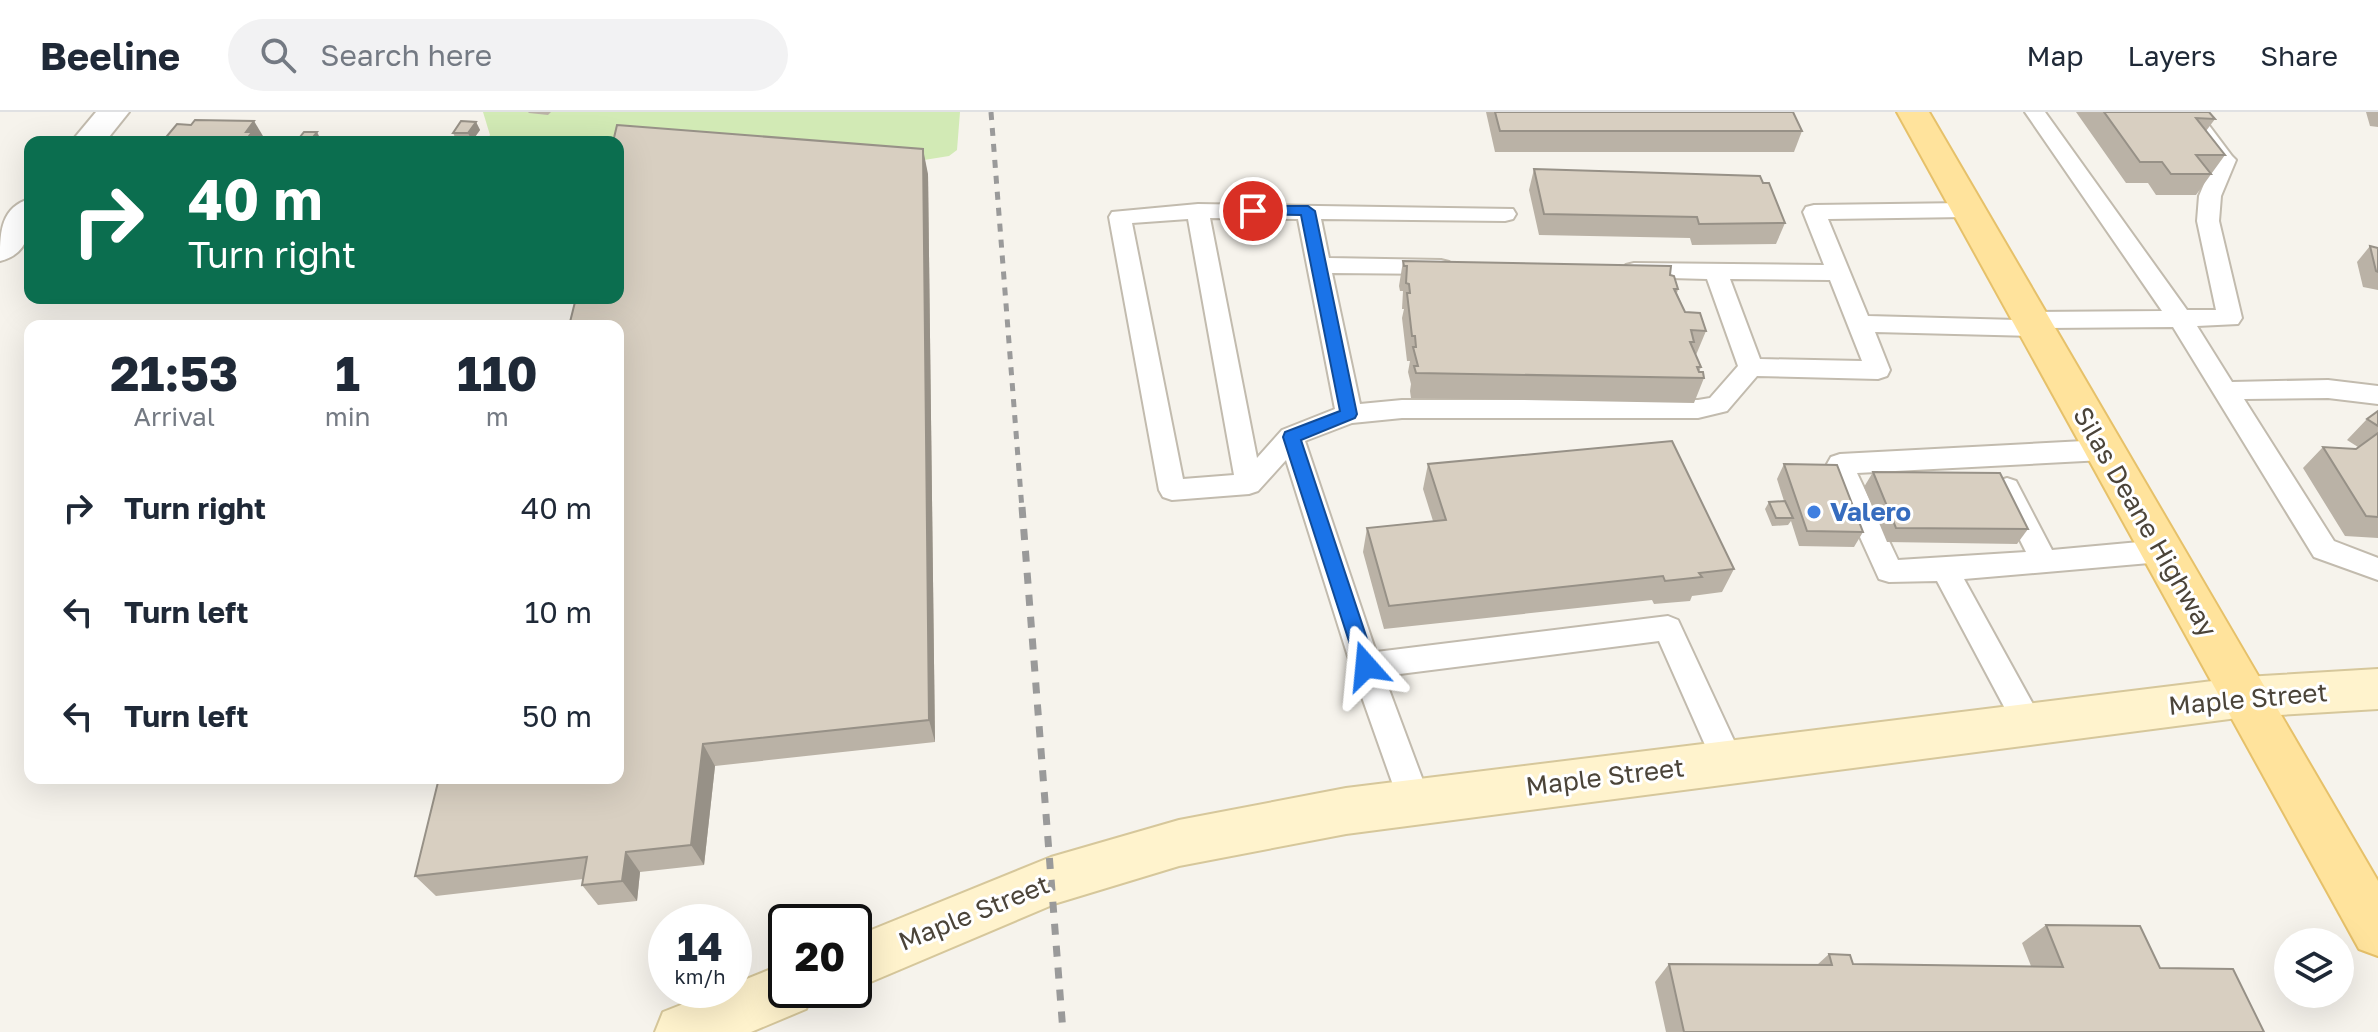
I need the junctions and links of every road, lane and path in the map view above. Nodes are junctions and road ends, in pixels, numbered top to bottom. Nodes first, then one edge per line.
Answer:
1 (113, 112) edge
2 (1913, 112) edge
3 (2035, 112) edge
4 (2188, 112) edge
5 (92, 136) edge
6 (1966, 210) junction
7 (1198, 211) junction
8 (1308, 211) junction
9 (1505, 214) dead end
10 (24, 218) edge
11 (0, 250) edge
12 (1320, 265) junction
13 (1462, 267) edge
14 (1605, 269) edge
15 (1716, 271) junction
16 (1838, 273) junction
17 (2181, 320) junction
18 (1859, 324) junction
19 (2032, 324) junction
20 (1751, 367) junction
21 (2226, 391) junction
22 (2378, 395) edge
23 (1349, 414) junction
24 (1291, 437) junction
25 (2103, 450) junction
26 (1990, 456) junction
27 (1918, 460) junction
28 (1249, 484) junction
29 (1930, 487) edge
30 (2161, 551) junction
31 (1957, 560) junction
32 (2045, 562) junction
33 (2378, 569) edge
34 (1366, 666) junction
35 (2378, 689) edge
36 (2245, 697) junction
37 (2029, 724) junction
38 (1728, 762) junction
39 (1415, 802) junction
40 (2378, 931) edge
41 (872, 956) edge
42 (768, 998) edge
43 (683, 1032) edge

1 - 5 street
2 - 6 main road, Silas Deane Highway
3 - 17 lane
4 - 17 lane
6 - 16 lane
6 - 19 main road, Silas Deane Highway
7 - 8 lane
7 - 28 lane
7 - 28 lane
8 - 9 lane
8 - 12 lane
10 - 11 street
12 - 13 lane
12 - 23 lane
14 - 15 lane
15 - 16 lane
15 - 20 lane
16 - 18 lane
17 - 19 lane
17 - 21 lane
18 - 19 lane
18 - 20 lane
19 - 25 main road, Silas Deane Highway
20 - 23 lane
21 - 22 lane
21 - 33 lane
23 - 24 lane
24 - 28 lane
24 - 34 lane
25 - 26 lane
25 - 30 main road, Silas Deane Highway
26 - 27 lane
26 - 32 lane
27 - 29 lane
27 - 31 lane
30 - 32 lane
30 - 36 main road, Silas Deane Highway
31 - 32 lane
31 - 37 lane
34 - 38 lane
34 - 39 lane
35 - 36 main road, Maple Street
36 - 37 main road, Maple Street
36 - 40 main road, Silas Deane Highway
37 - 38 main road, Maple Street
38 - 39 main road, Maple Street
39 - 41 main road, Maple Street
42 - 43 main road

